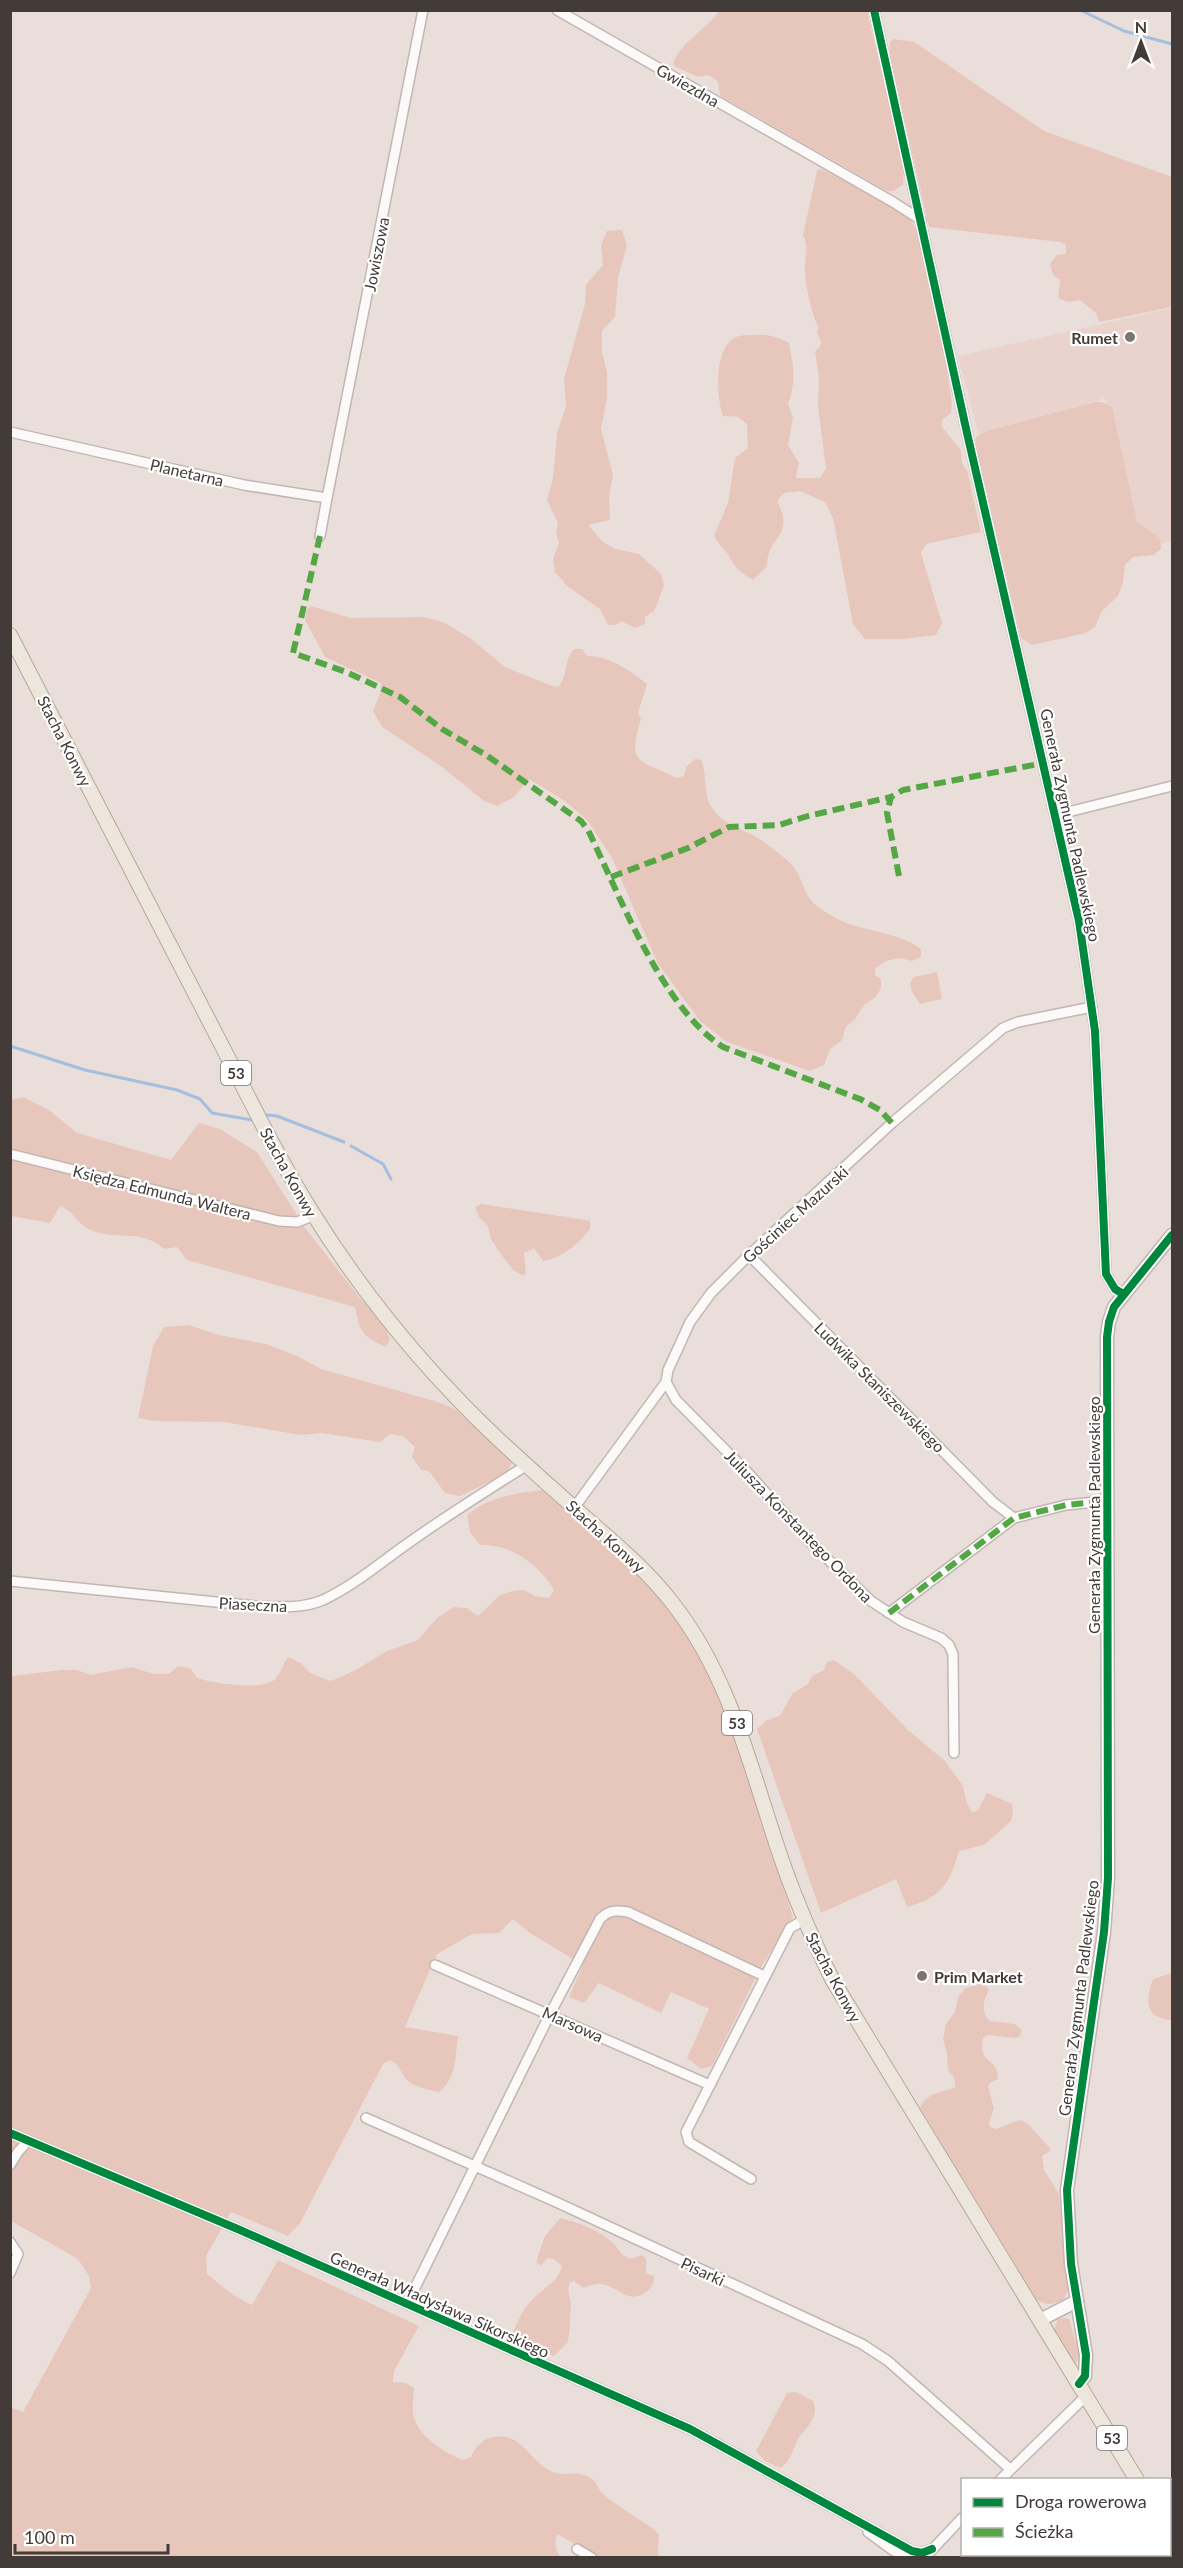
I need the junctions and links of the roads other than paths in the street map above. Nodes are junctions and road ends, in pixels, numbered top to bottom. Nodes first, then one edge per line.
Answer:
1 (423, 10) edge
2 (557, 10) edge
3 (874, 10) edge
4 (921, 220) junction
5 (10, 432) edge
6 (327, 498) junction
7 (320, 536) dead end
8 (10, 635) edge
9 (1173, 786) edge
10 (1056, 815) junction
11 (1092, 1007) junction
12 (10, 1154) edge
13 (313, 1216) junction
14 (1173, 1235) edge
15 (749, 1255) junction
16 (1123, 1294) junction
17 (666, 1382) junction
18 (526, 1465) junction
19 (1106, 1501) junction
20 (574, 1508) junction
21 (1014, 1518) junction
22 (10, 1581) edge
23 (889, 1613) junction
24 (954, 1754) dead end
25 (804, 1920) junction
26 (435, 1965) dead end
27 (764, 1976) junction
28 (550, 2014) junction
29 (710, 2085) junction
30 (366, 2118) dead end
31 (10, 2133) edge
32 (28, 2141) junction
33 (10, 2165) edge
34 (475, 2167) junction
35 (751, 2179) dead end
36 (10, 2242) edge
37 (10, 2273) edge
38 (1077, 2301) junction
39 (407, 2304) junction
40 (1040, 2320) junction
41 (1083, 2390) junction
42 (1010, 2469) junction
43 (1002, 2478) edge
44 (1136, 2478) edge
45 (849, 2518) junction
46 (961, 2520) edge
47 (577, 2550) dead end
48 (919, 2556) edge
49 (592, 2558) edge
50 (907, 2558) edge

1 - 6 street, Jowiszowa
2 - 4 street, Gwiezdna
3 - 4 street, Generała Zygmunta Padlewskiego
4 - 10 street, Generała Zygmunta Padlewskiego
5 - 6 street, Planetarna
6 - 7 street
8 - 13 main road, Stacha Konwy / 53
9 - 10 street
10 - 11 street, Generała Zygmunta Padlewskiego
11 - 15 street, Gościniec Mazurski
11 - 16 street, Generała Zygmunta Padlewskiego
12 - 13 street, Księdza Edmunda Waltera
13 - 18 main road, Stacha Konwy / 53
14 - 16 street
15 - 17 street, Gościniec Mazurski
15 - 21 street, Ludwika Staniszewskiego
16 - 19 street, Generała Zygmunta Padlewskiego
17 - 20 street, Gościniec Mazurski
17 - 23 street, Juliusza Konstantego Ordona
18 - 20 main road, Stacha Konwy / 53
18 - 22 street, Piaseczna
19 - 21 street, Juliusza Konstantego Ordona
19 - 38 street, Generała Zygmunta Padlewskiego
20 - 25 main road, Stacha Konwy / 53
21 - 23 street, Juliusza Konstantego Ordona
23 - 24 street
25 - 27 street
25 - 40 main road, Stacha Konwy / 53
26 - 28 street, Marsowa
27 - 28 street
27 - 29 street
28 - 29 street, Marsowa
28 - 34 street
29 - 35 street
30 - 34 street, Pisarki
31 - 32 street, Generała Władysława Sikorskiego
32 - 33 street
32 - 39 street, Generała Władysława Sikorskiego
34 - 39 street
34 - 42 street, Pisarki
36 - 37 street
38 - 40 street
38 - 41 street, Generała Zygmunta Padlewskiego
39 - 45 street, Generała Władysława Sikorskiego
40 - 41 main road, Stacha Konwy / 53
41 - 42 street
41 - 44 main road, Stacha Konwy / 53
42 - 43 street
45 - 48 street, Generała Władysława Sikorskiego
45 - 50 street, Generała Władysława Sikorskiego
46 - 48 street, Generała Władysława Sikorskiego
47 - 49 street

